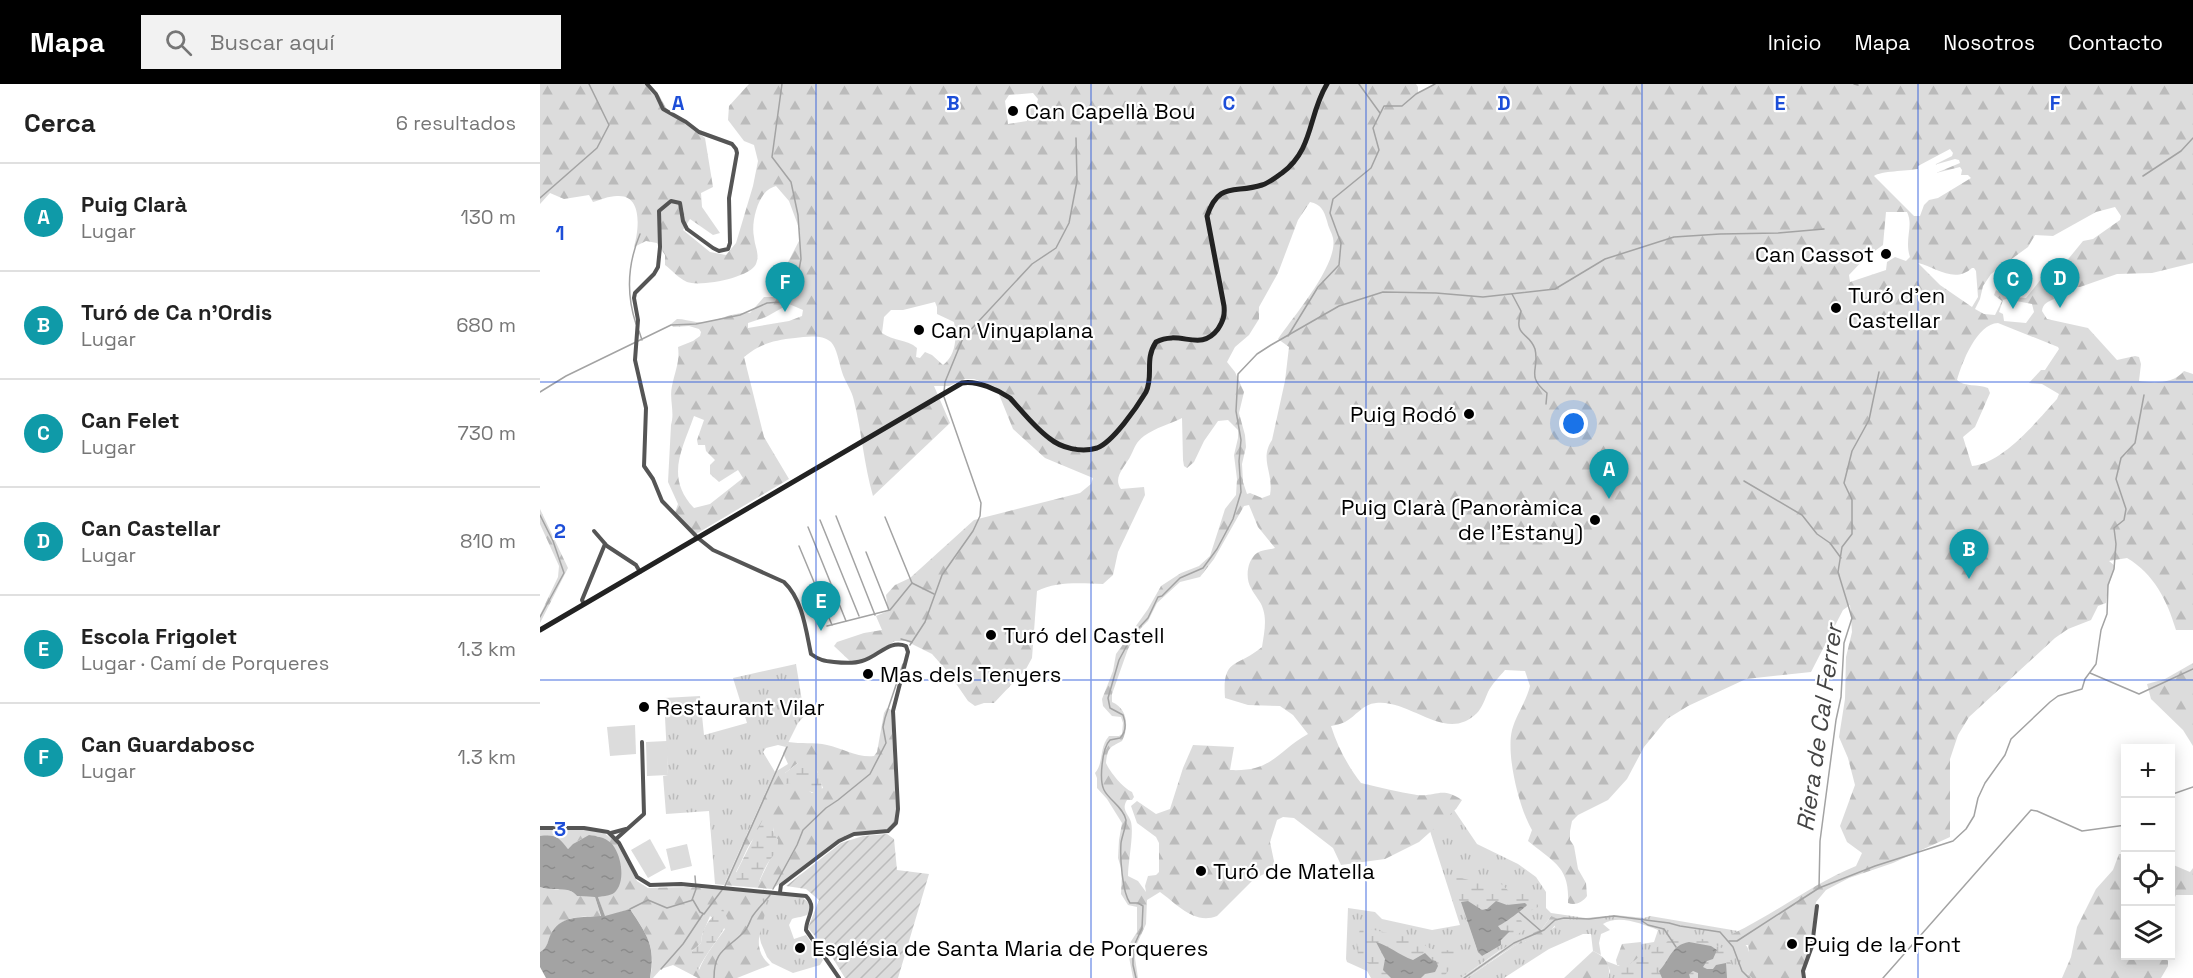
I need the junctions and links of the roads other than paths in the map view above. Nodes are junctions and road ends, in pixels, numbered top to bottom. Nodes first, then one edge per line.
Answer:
1 (647, 84) edge
2 (1327, 84) edge
3 (594, 531) dead end
4 (698, 538) junction
5 (605, 544) junction
6 (640, 572) junction
7 (584, 604) junction
8 (540, 630) edge
9 (642, 742) dead end
10 (540, 828) edge
11 (626, 829) junction
12 (611, 833) junction
13 (616, 839) junction
14 (780, 892) junction
15 (1816, 906) dead end
16 (839, 978) edge
17 (1804, 978) edge

1 - 4 street
2 - 4 main road
3 - 5 street
4 - 6 main road
4 - 14 street
5 - 6 street
5 - 7 street
6 - 7 main road
7 - 8 main road
9 - 11 street
10 - 12 street
11 - 12 street
11 - 13 street
12 - 13 street
13 - 14 street
14 - 16 street
15 - 17 street

